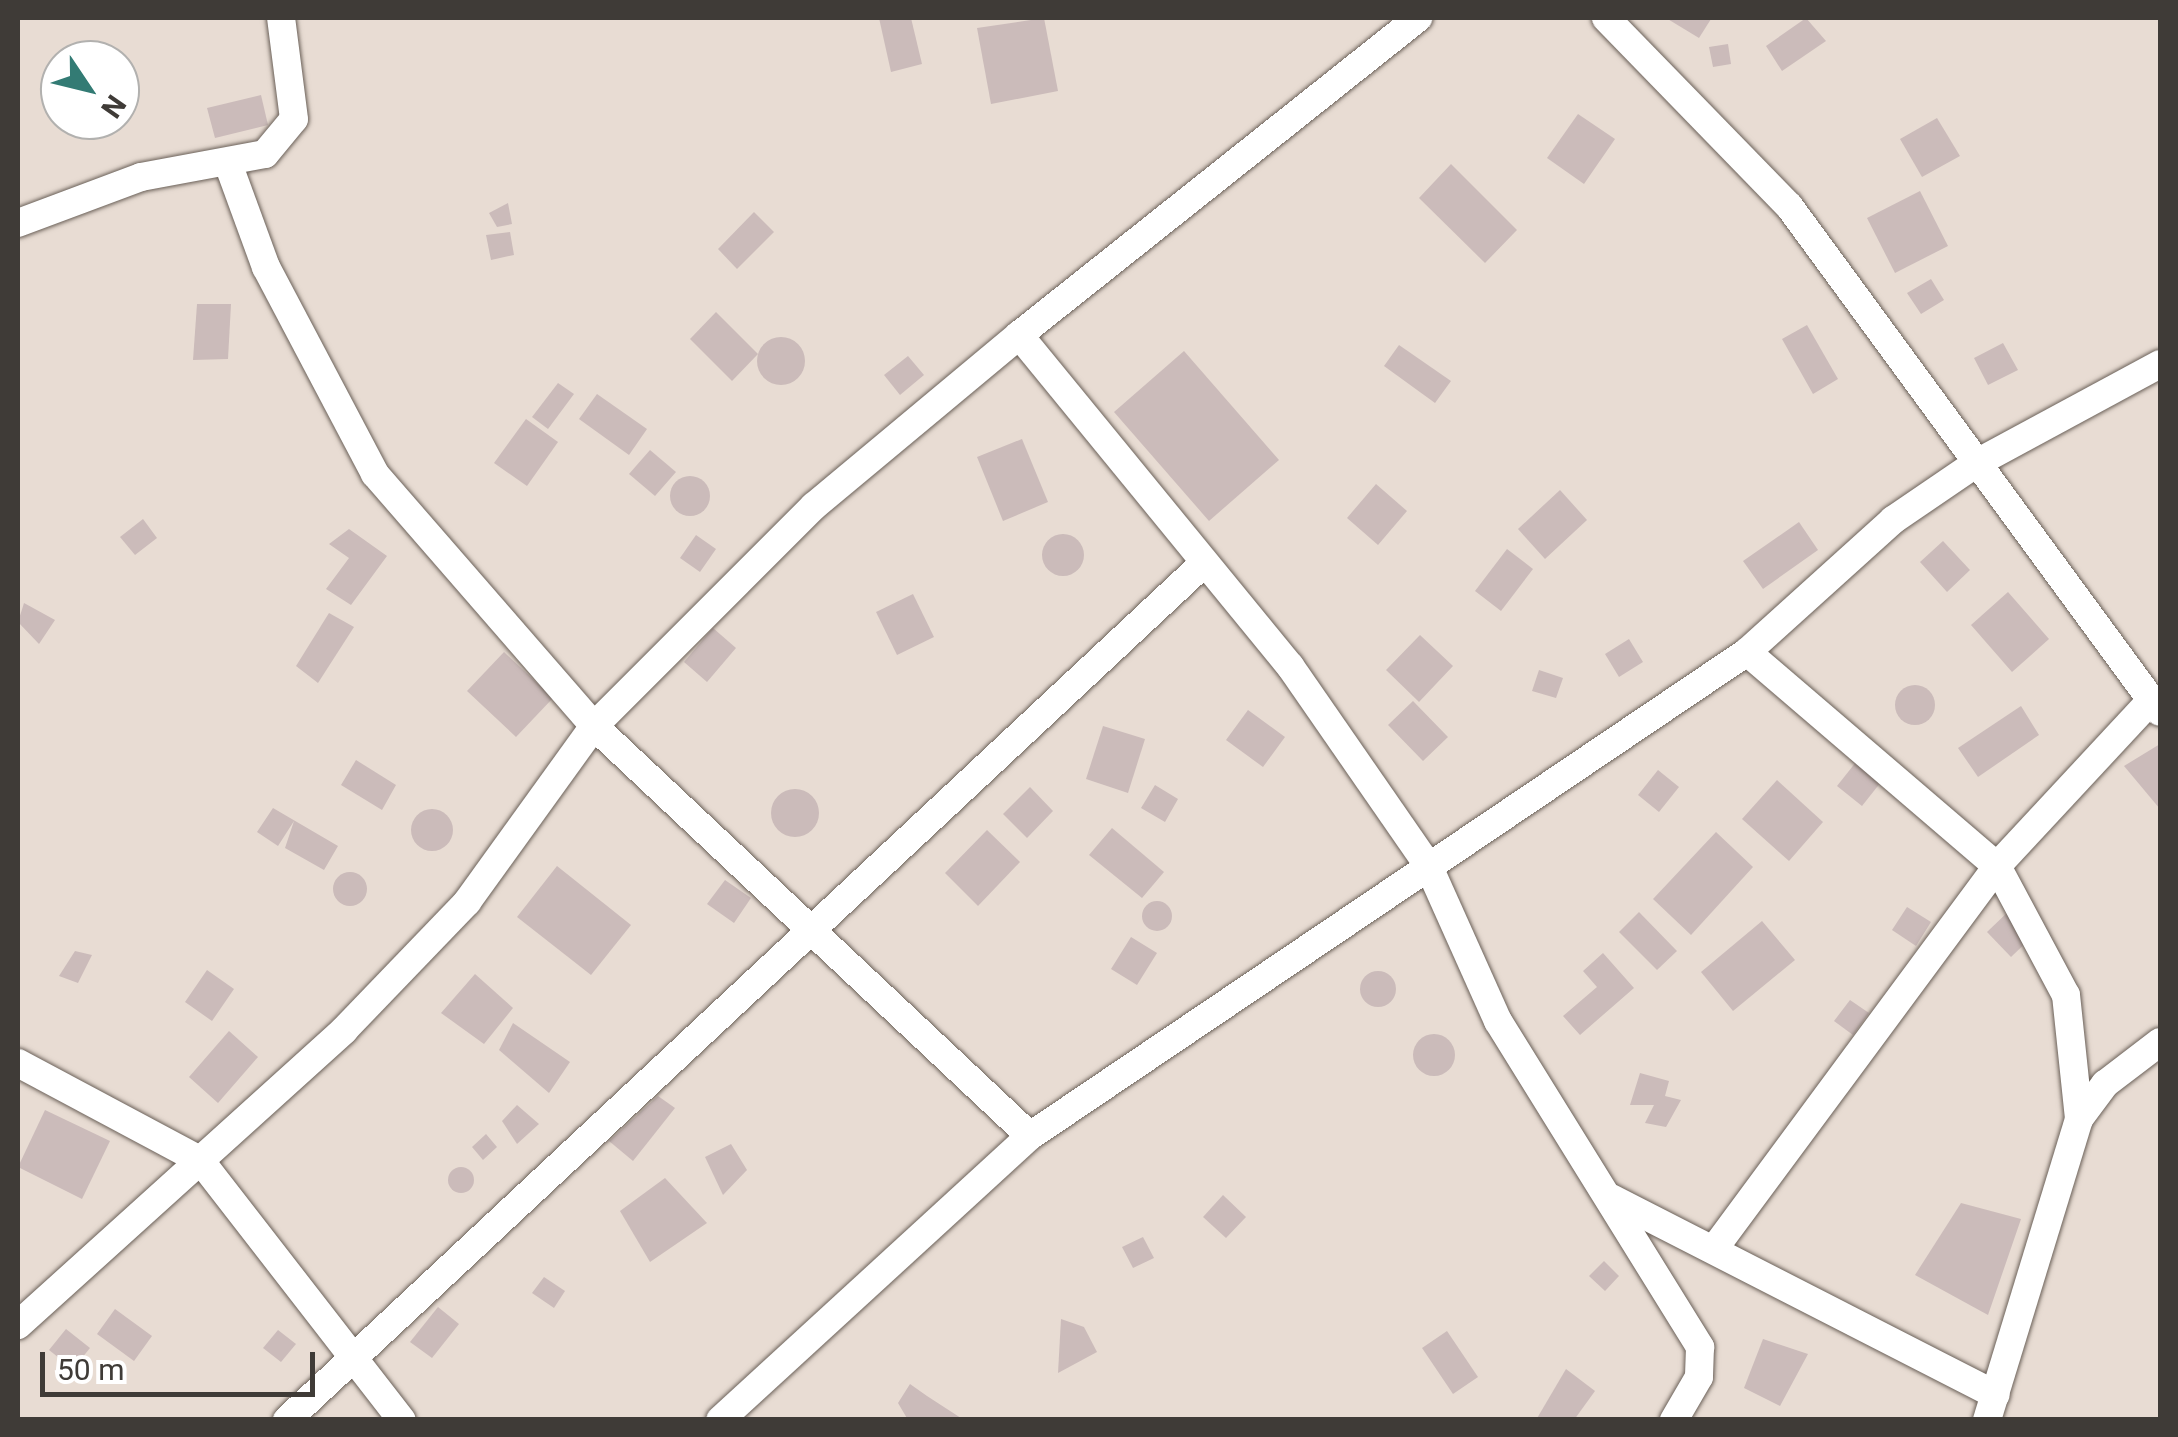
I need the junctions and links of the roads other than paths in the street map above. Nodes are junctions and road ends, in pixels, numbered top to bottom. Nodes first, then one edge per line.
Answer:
1 (281, 18) edge
2 (1418, 18) edge
3 (1606, 18) edge
4 (229, 166) junction
5 (18, 223) edge
6 (1018, 335) junction
7 (2160, 364) edge
8 (1975, 464) junction
9 (1204, 563) junction
10 (1747, 652) junction
11 (2156, 706) edge
12 (594, 726) junction
13 (1996, 866) junction
14 (1430, 867) junction
15 (816, 928) junction
16 (2160, 1042) edge
17 (18, 1063) edge
18 (2078, 1119) junction
19 (1030, 1136) junction
20 (200, 1160) junction
21 (1611, 1198) junction
22 (1714, 1249) junction
23 (18, 1325) edge
24 (350, 1354) junction
25 (1991, 1407) edge
26 (288, 1420) edge
27 (402, 1420) edge
28 (720, 1420) edge
29 (1674, 1420) edge

1 - 4 street
2 - 6 street
3 - 8 street
4 - 5 street
4 - 12 street
6 - 9 street
6 - 12 street
7 - 8 street
8 - 10 street
8 - 11 street
9 - 14 street
9 - 15 street
10 - 13 street
10 - 14 street
11 - 13 street
12 - 15 street
12 - 20 street
13 - 18 street
13 - 22 street
14 - 19 street
14 - 21 street
15 - 19 street
15 - 24 street
16 - 18 street
17 - 20 street
18 - 25 street
19 - 28 street
20 - 23 street
20 - 24 street
21 - 22 street
21 - 29 street
22 - 25 street
24 - 26 street
24 - 27 street

